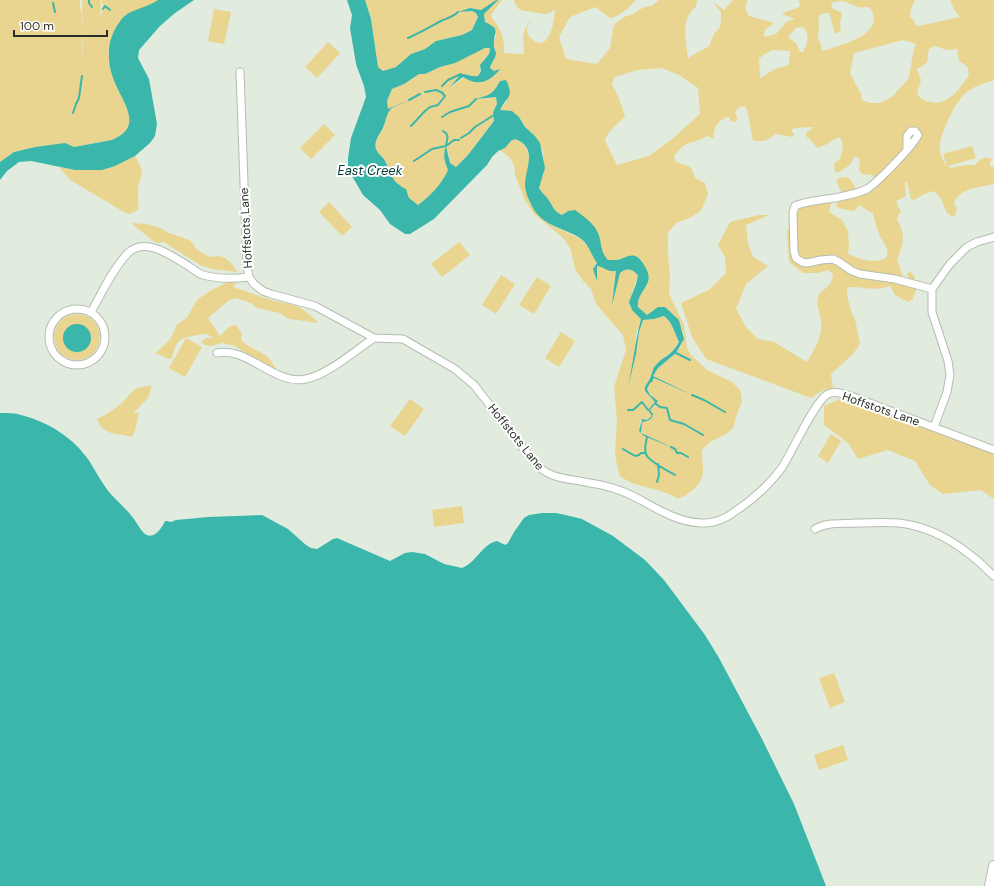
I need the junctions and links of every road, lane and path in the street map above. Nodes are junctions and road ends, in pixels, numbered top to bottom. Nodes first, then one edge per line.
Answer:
1 (240, 72) dead end
2 (906, 149) dead end
3 (994, 237) edge
4 (249, 277) junction
5 (932, 289) junction
6 (90, 312) junction
7 (374, 338) junction
8 (217, 354) dead end
9 (934, 427) junction
10 (994, 450) edge
11 (815, 529) dead end
12 (994, 576) edge
13 (994, 866) edge
14 (990, 886) edge

1 - 4 street, Hoffstots Lane
2 - 5 street
3 - 5 street
4 - 6 street
4 - 7 street, Hoffstots Lane
5 - 9 street
6 - 6 street
7 - 8 street
7 - 9 street, Hoffstots Lane
9 - 10 street, Hoffstots Lane
11 - 12 street
13 - 14 street

